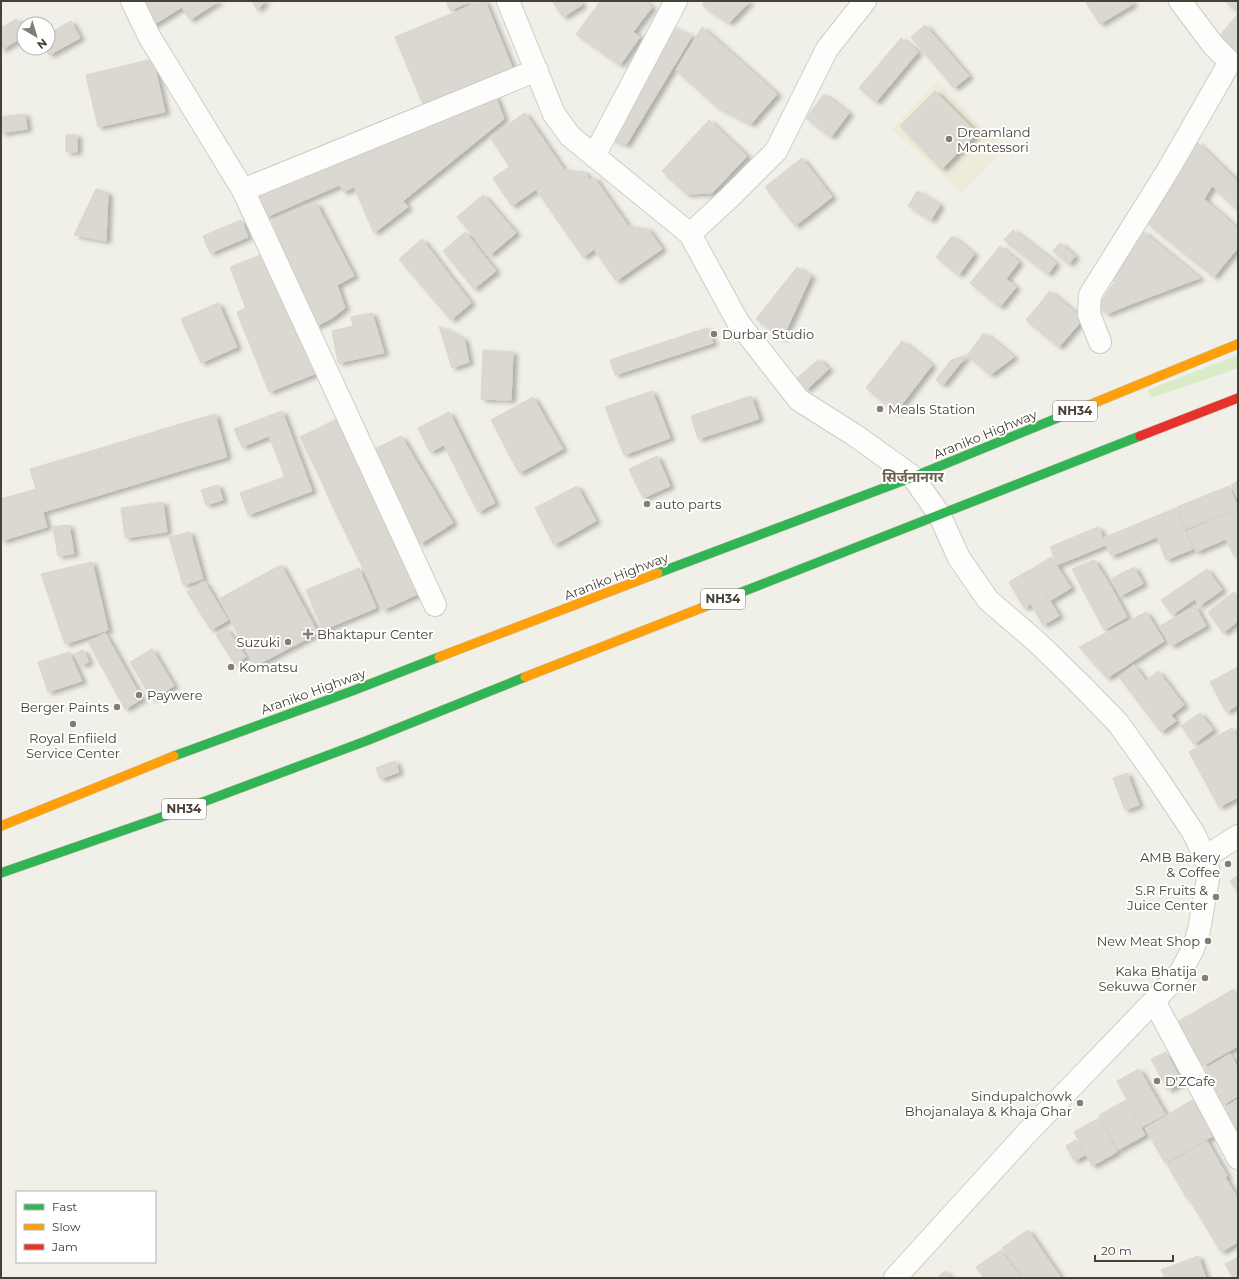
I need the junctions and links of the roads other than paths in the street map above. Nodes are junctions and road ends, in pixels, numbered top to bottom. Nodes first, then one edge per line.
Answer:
1 (132, 1) edge
2 (508, 1) edge
3 (676, 1) edge
4 (865, 1) edge
5 (1180, 1) edge
6 (536, 70) junction
7 (594, 156) junction
8 (243, 190) junction
9 (690, 234) junction
10 (1100, 342) dead end
11 (1238, 344) edge
12 (1238, 398) edge
13 (913, 477) junction
14 (939, 514) junction
15 (435, 605) dead end
16 (1, 826) edge
17 (1238, 836) edge
18 (1205, 857) junction
19 (1, 873) edge
20 (1154, 1001) junction
21 (1238, 1158) edge
22 (895, 1278) edge

1 - 8 street
2 - 6 street
3 - 7 street
4 - 9 street
5 - 10 street
6 - 7 street
6 - 8 street
7 - 9 street
8 - 15 street
9 - 13 street
11 - 13 highway, Araniko Highway / NH34
12 - 14 highway, NH34
13 - 14 street
13 - 16 highway, Araniko Highway / NH34
14 - 18 street
14 - 19 highway, NH34
17 - 18 street
18 - 20 street
20 - 21 street
20 - 22 street

